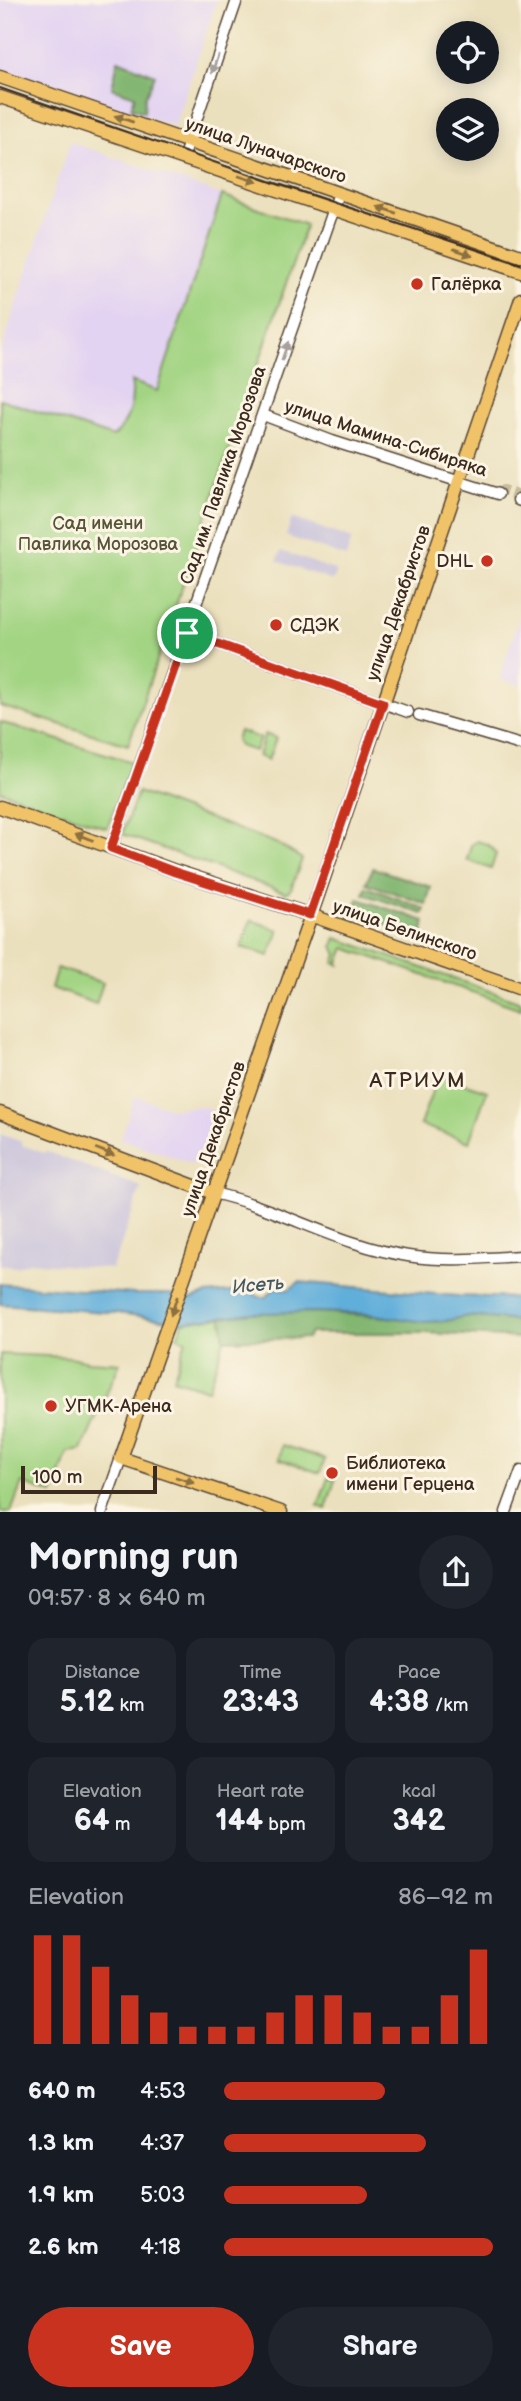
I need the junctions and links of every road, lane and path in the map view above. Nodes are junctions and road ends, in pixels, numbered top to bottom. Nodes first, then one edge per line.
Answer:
1 (237, 0) edge
2 (0, 77) edge
3 (0, 97) edge
4 (188, 142) junction
5 (183, 159) junction
6 (340, 194) junction
7 (334, 208) junction
8 (521, 256) edge
9 (521, 271) edge
10 (521, 299) edge
11 (263, 415) junction
12 (457, 481) junction
13 (498, 494) tunnel mouth
14 (187, 633) junction
15 (383, 703) junction
16 (521, 745) edge
17 (0, 807) edge
18 (111, 848) junction
19 (310, 915) junction
20 (521, 989) edge
21 (0, 1113) edge
22 (214, 1193) junction
23 (521, 1256) edge
24 (121, 1458) junction
25 (521, 1471) edge
26 (102, 1512) edge
27 (281, 1512) edge
28 (506, 1512) edge

1 -> 4 street
4 -> 2 main road, улица Луначарского
3 - 5 main road, улица Луначарского
4 - 5 street
4 - 6 main road, улица Луначарского
5 -> 7 main road, улица Луначарского
6 - 7 street, Сад им. Павлика Морозова
8 -> 6 main road, улица Луначарского
7 -> 9 main road, улица Луначарского
11 -> 7 street, Сад им. Павлика Морозова
10 - 12 main road, улица Декабристов
11 - 12 street, улица Мамина-Сибиряка
11 - 14 street, Сад им. Павлика Морозова
12 - 13 street, улица Мамина-Сибиряка
12 - 15 main road, улица Декабристов
14 - 15 street
14 - 18 street, Сад им. Павлика Морозова
15 - 16 street
15 - 19 main road, улица Декабристов
18 -> 17 main road, улица Белинского
18 - 19 main road, улица Белинского
19 - 20 main road, улица Белинского
19 - 22 main road, улица Декабристов
21 -> 22 main road
22 - 23 street
22 -> 24 main road, улица Декабристов
24 - 26 street
24 -> 27 main road
25 - 28 street

